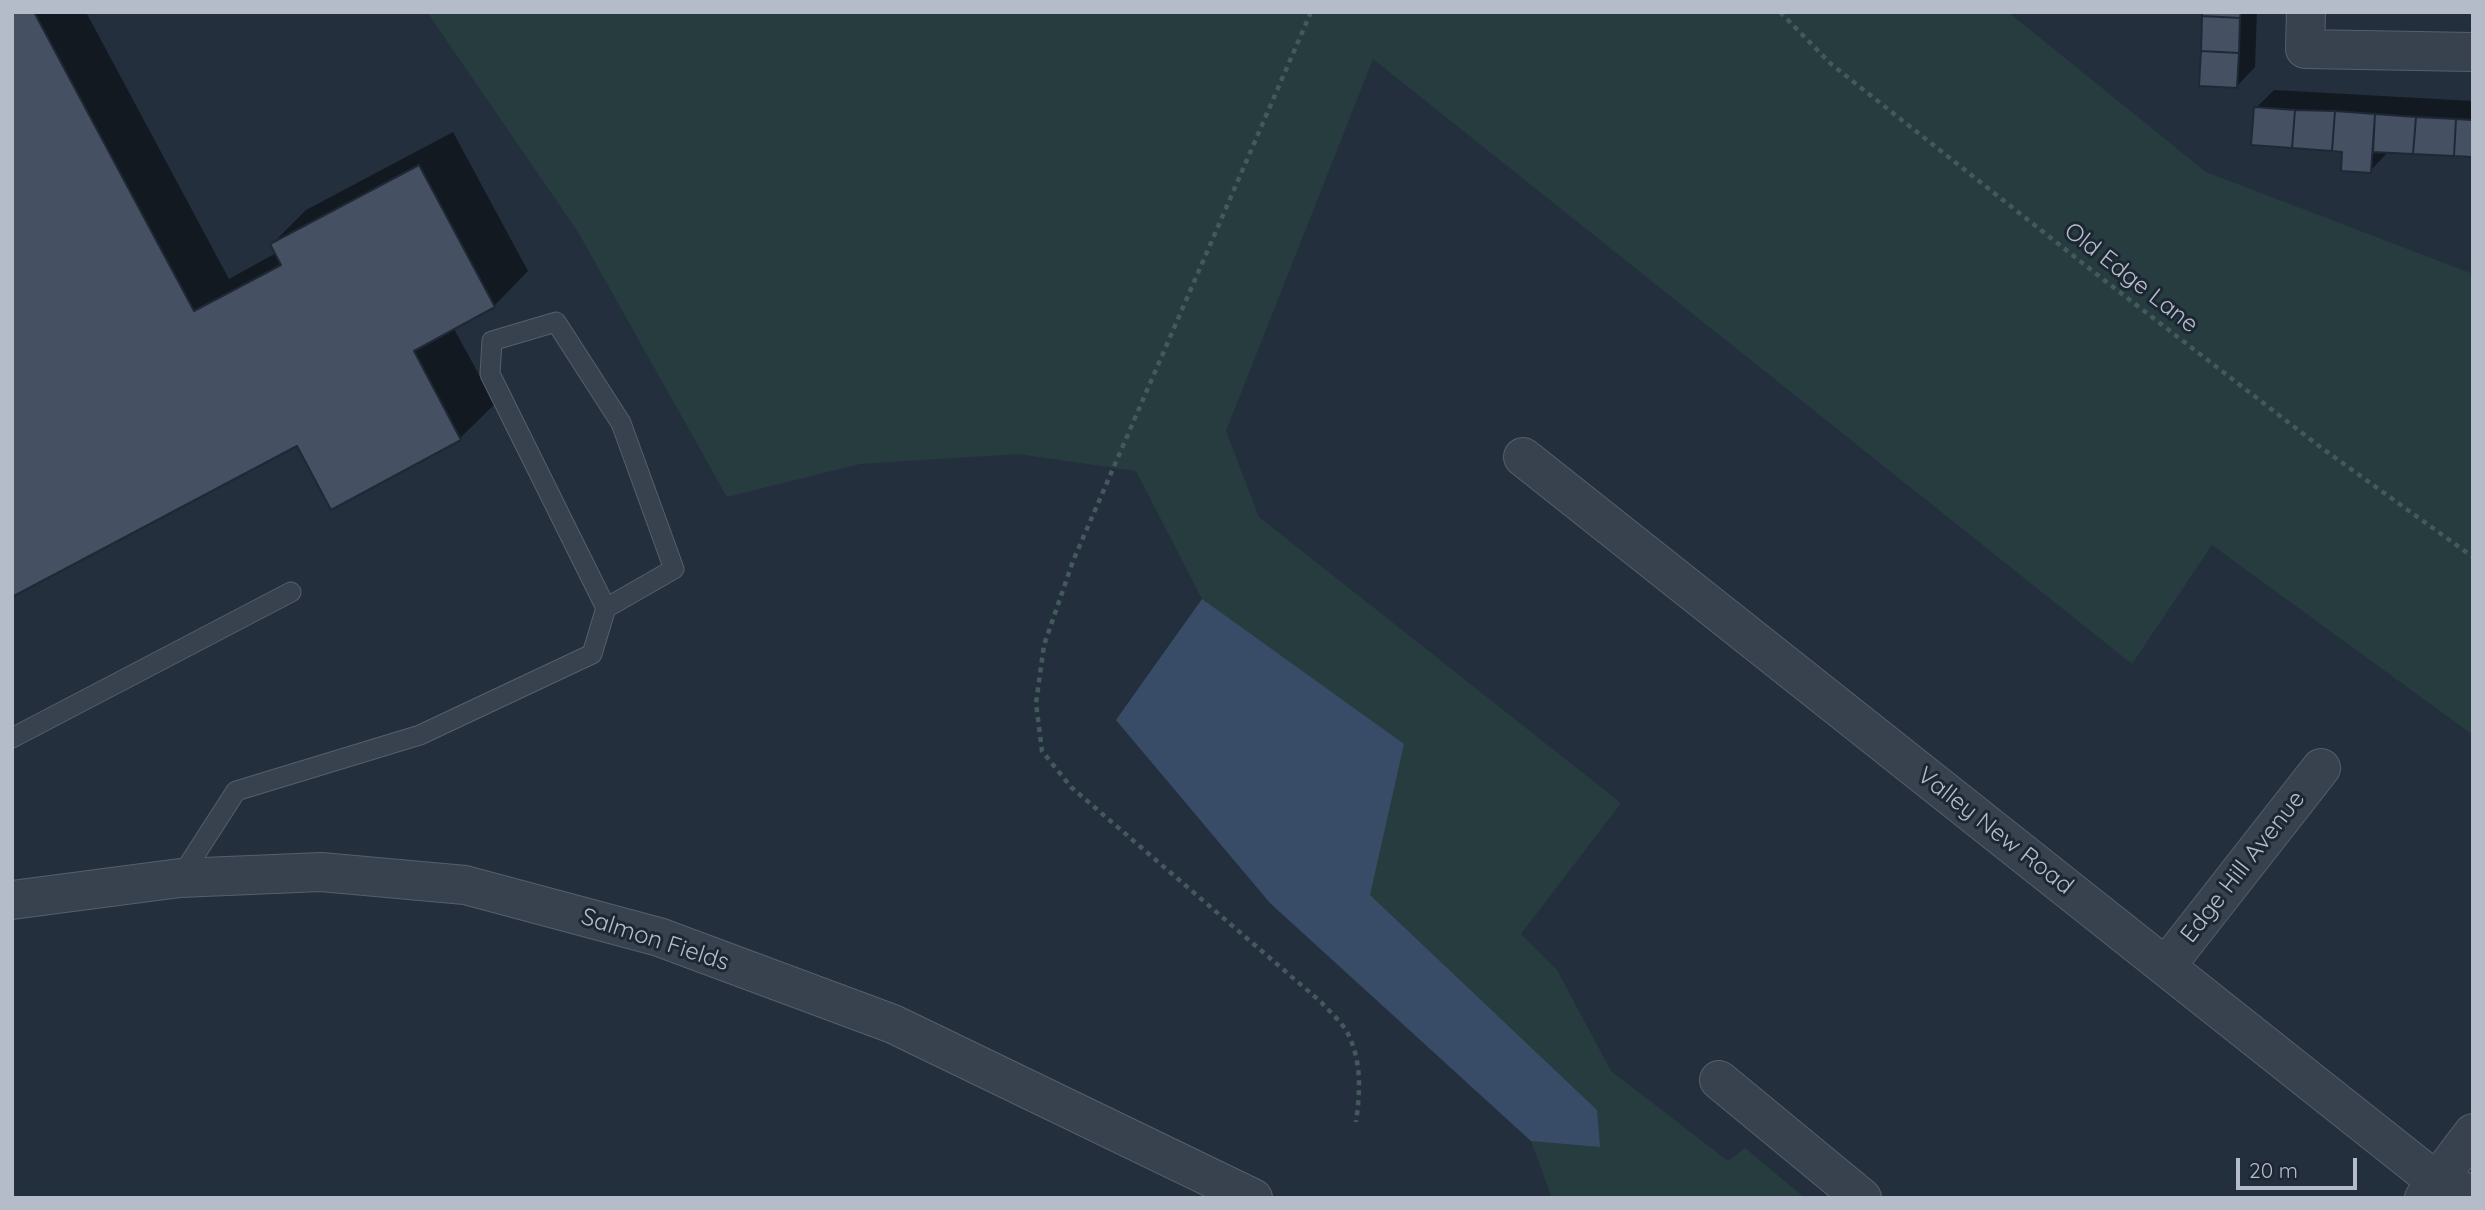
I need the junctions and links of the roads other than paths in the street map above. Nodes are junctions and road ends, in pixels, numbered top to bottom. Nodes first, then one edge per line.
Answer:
1 (2305, 30) edge
2 (2473, 52) edge
3 (1523, 457) dead end
4 (291, 592) dead end
5 (606, 608) junction
6 (12, 738) edge
7 (2321, 768) dead end
8 (180, 878) junction
9 (12, 900) edge
10 (2165, 967) junction
11 (1718, 1080) dead end
12 (2473, 1133) edge
13 (2430, 1189) edge
14 (2473, 1195) edge
15 (1253, 1198) edge
16 (1862, 1198) edge

1 - 2 street
3 - 10 street, Valley New Road
4 - 6 lane
5 - 5 lane
5 - 8 lane
7 - 10 street, Edge Hill Avenue
8 - 9 street, Salmon Fields
8 - 15 street, Salmon Fields
10 - 13 street, Valley New Road
11 - 16 street
12 - 13 street
13 - 14 street, Valley New Road

